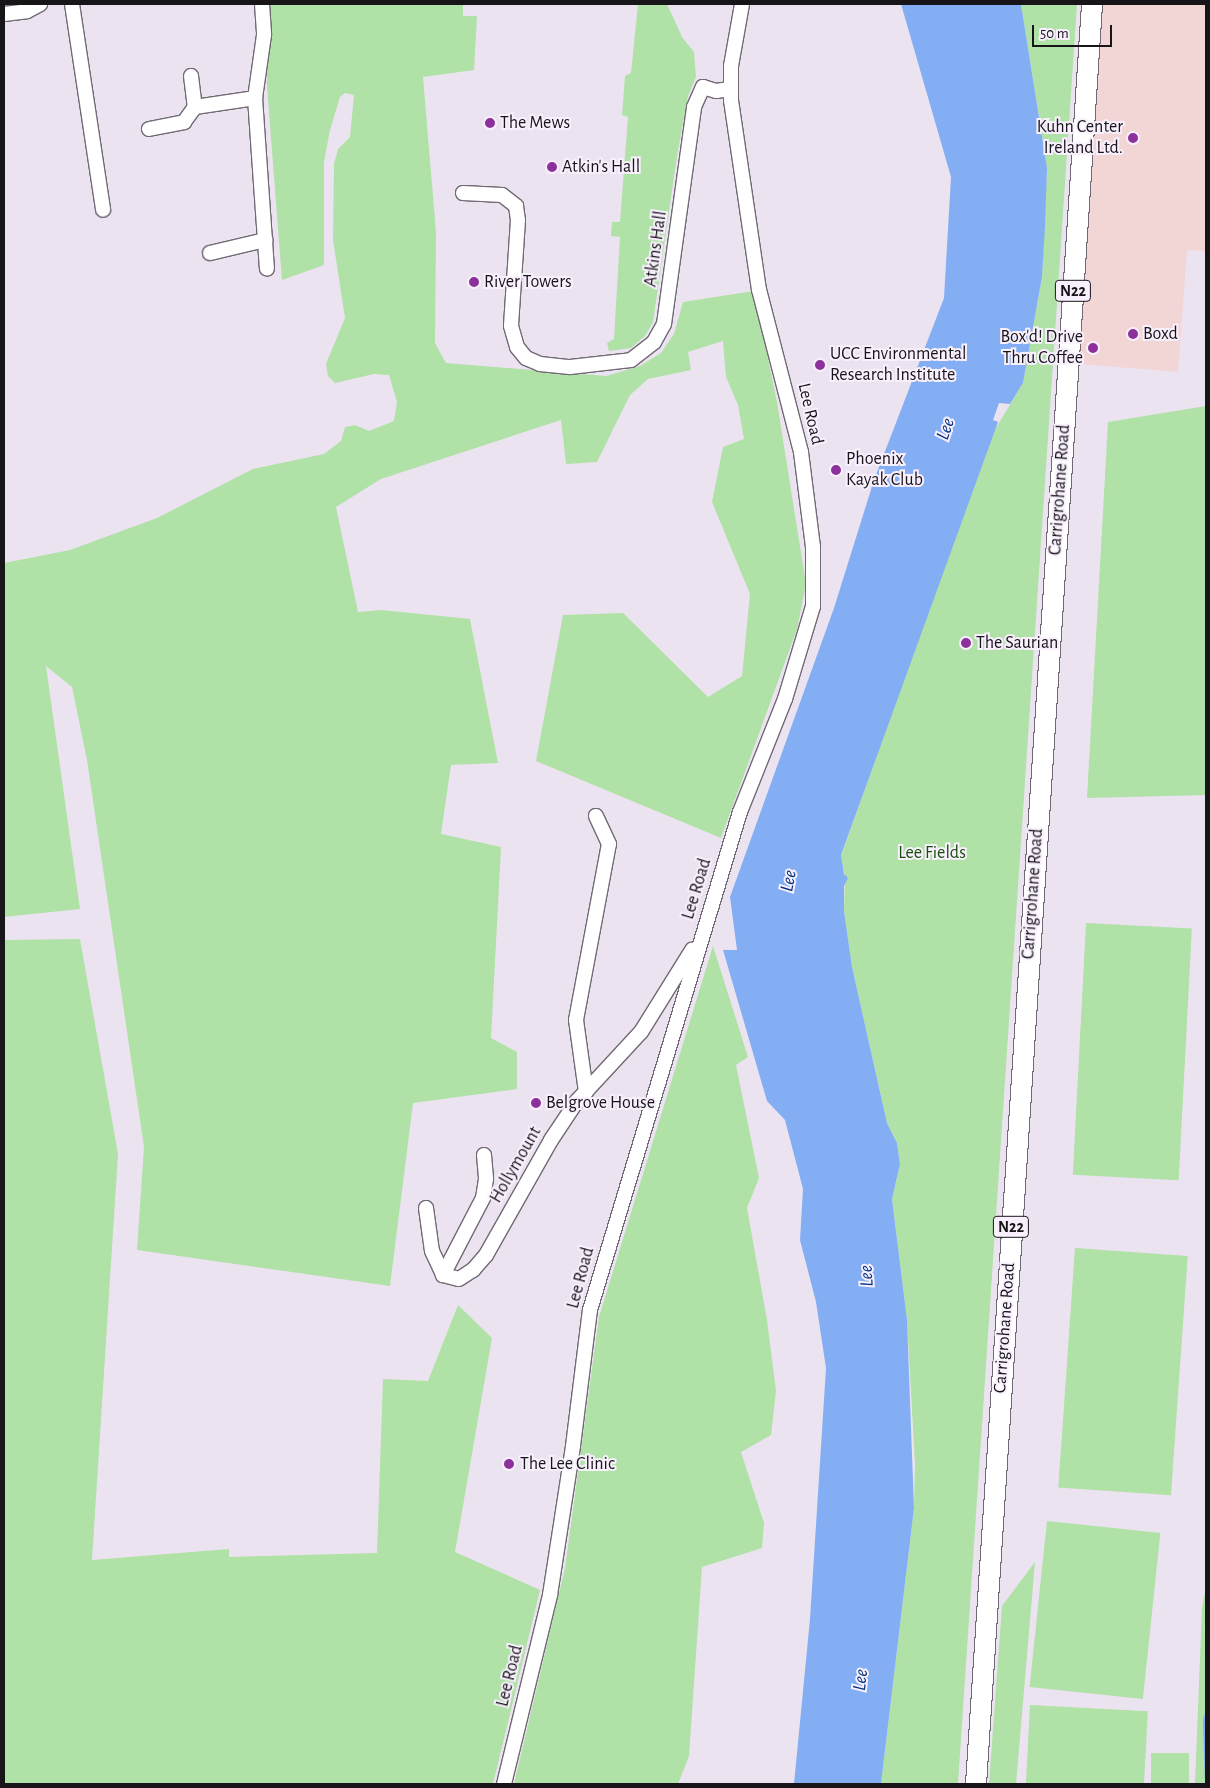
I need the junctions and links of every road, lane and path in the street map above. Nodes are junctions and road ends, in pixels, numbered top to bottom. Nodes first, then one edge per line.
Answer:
1 (40, 4) edge
2 (72, 4) edge
3 (262, 4) edge
4 (742, 4) edge
5 (1092, 4) edge
6 (4, 14) edge
7 (191, 76) dead end
8 (731, 95) junction
9 (255, 98) junction
10 (195, 107) junction
11 (149, 129) dead end
12 (463, 192) dead end
13 (103, 210) dead end
14 (265, 240) junction
15 (210, 253) dead end
16 (267, 269) dead end
17 (596, 816) dead end
18 (703, 936) junction
19 (586, 1092) junction
20 (484, 1155) dead end
21 (426, 1208) dead end
22 (443, 1275) junction
23 (504, 1784) edge
24 (976, 1784) edge

1 - 6 street
2 - 13 street
3 - 9 street
4 - 8 street, Lee Road
5 - 24 highway, Carrigrohane Road / N22
7 - 10 street
8 - 12 street, Atkins Hall
8 - 18 street, Lee Road
9 - 10 street
9 - 14 street
10 - 11 street
14 - 15 street
14 - 16 street
17 - 19 street
18 - 19 street, Hollymount
18 - 23 street, Lee Road
19 - 22 street, Hollymount
20 - 22 street, Hollymount
21 - 22 street

